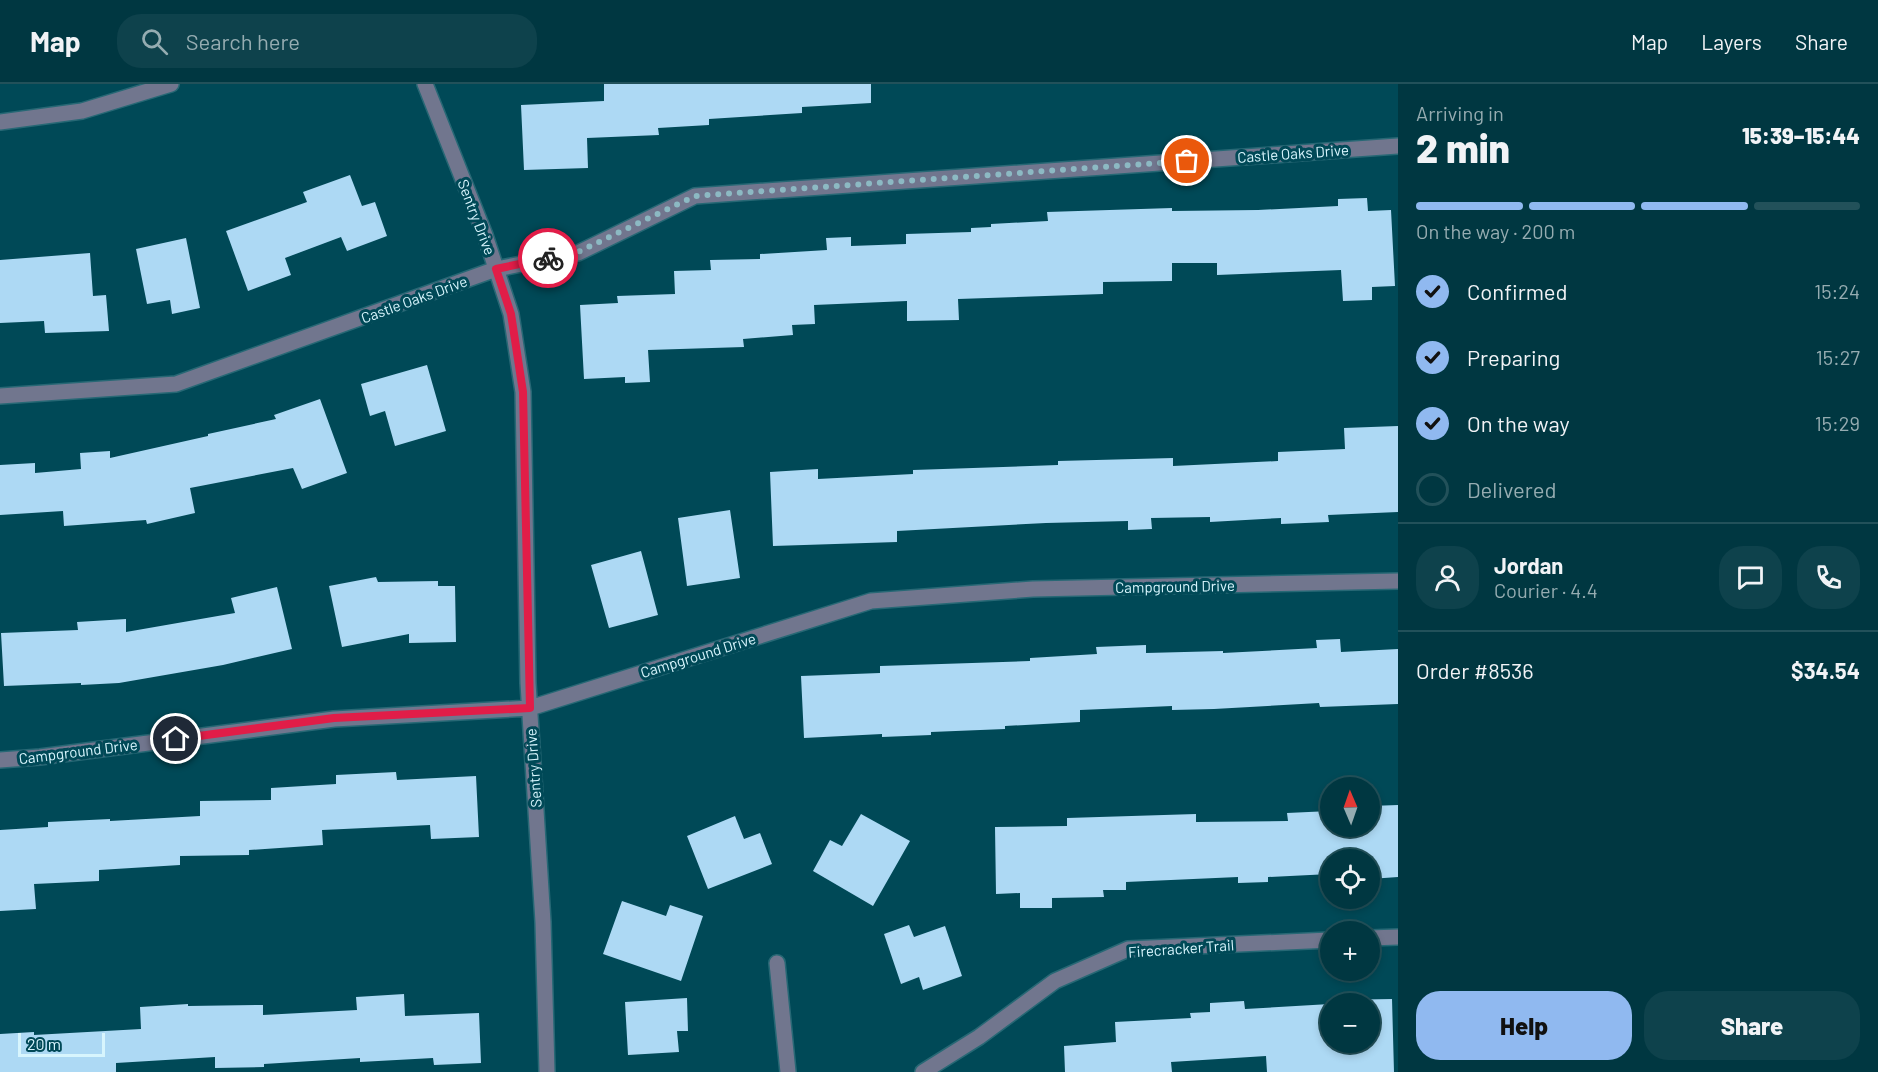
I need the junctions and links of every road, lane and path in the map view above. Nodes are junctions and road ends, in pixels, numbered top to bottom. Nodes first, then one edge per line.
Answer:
1 (171, 84) edge
2 (425, 84) edge
3 (0, 122) edge
4 (1398, 146) edge
5 (496, 269) junction
6 (0, 396) edge
7 (1398, 581) edge
8 (530, 708) junction
9 (0, 760) edge
10 (1398, 937) edge
11 (1380, 938) edge
12 (1320, 940) edge
13 (777, 963) dead end
14 (547, 1072) edge
15 (788, 1072) edge
16 (923, 1072) edge

1 - 3 street
2 - 5 street, Sentry Drive
4 - 5 street, Castle Oaks Drive
5 - 6 street, Castle Oaks Drive
5 - 8 street, Sentry Drive
7 - 8 street, Campground Drive
8 - 9 street, Campground Drive
8 - 14 street, Sentry Drive
10 - 11 street
12 - 16 street, Firecracker Trail
13 - 15 street

